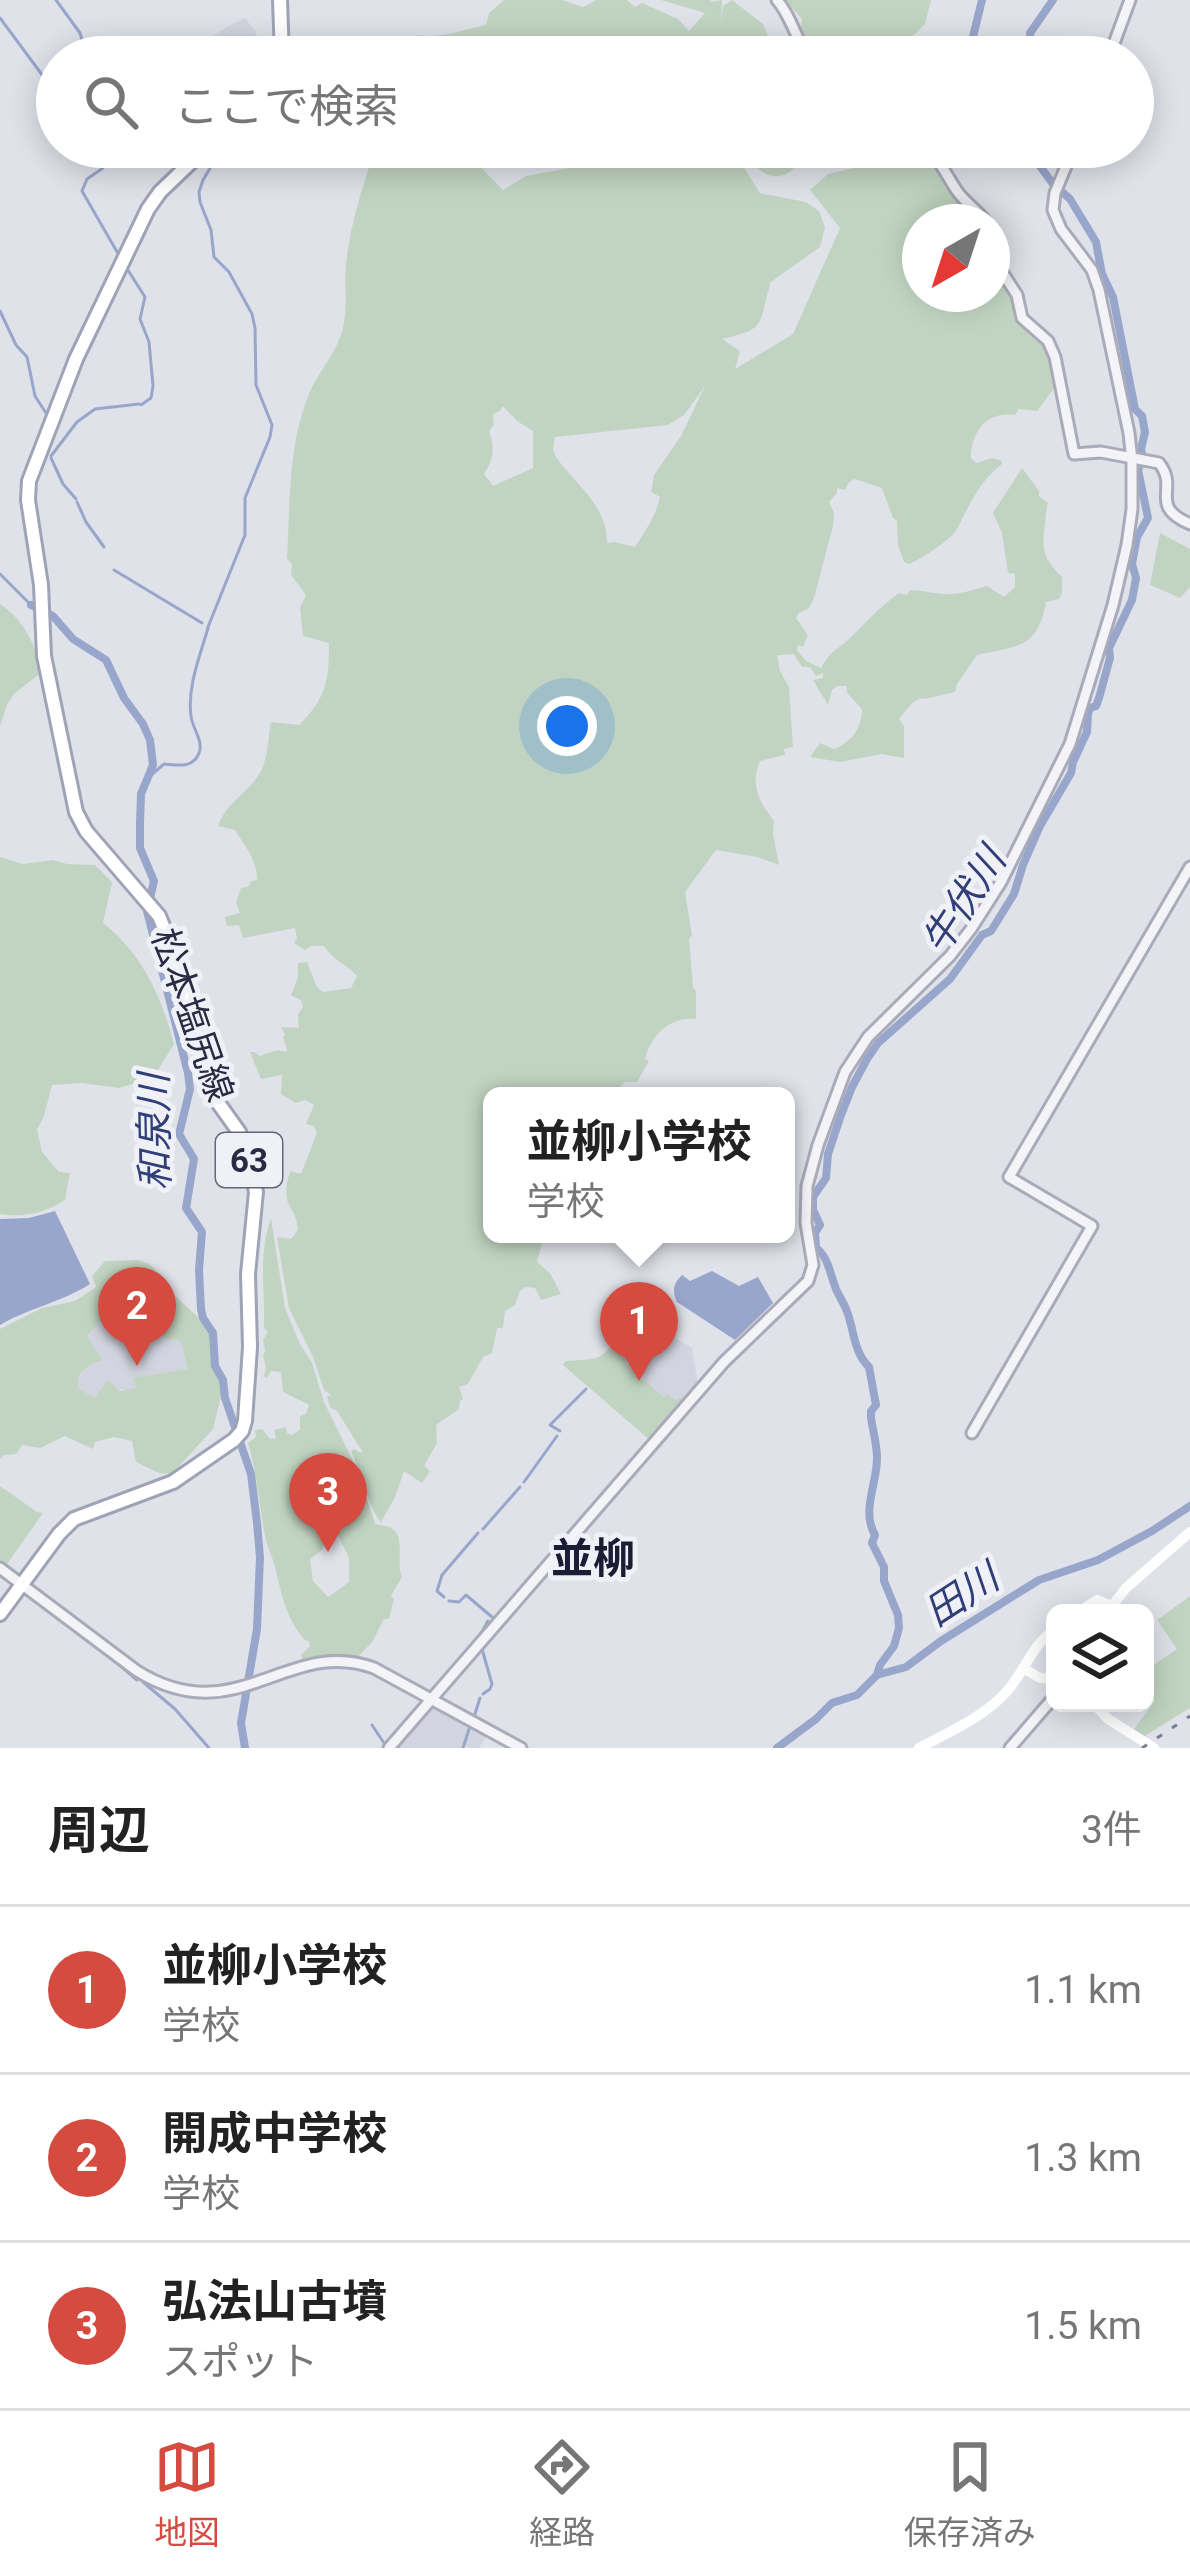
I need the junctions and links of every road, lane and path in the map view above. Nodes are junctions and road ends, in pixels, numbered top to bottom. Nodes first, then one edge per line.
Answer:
1 (280, 0) edge
2 (777, 0) edge
3 (1130, 0) edge
4 (282, 36) edge
5 (796, 36) edge
6 (1117, 36) edge
7 (185, 168) edge
8 (945, 168) edge
9 (1065, 168) edge
10 (970, 204) edge
11 (1010, 283) edge
12 (1133, 458) junction
13 (1190, 524) edge
14 (1190, 867) edge
15 (972, 1433) dead end
16 (1190, 1532) edge
17 (0, 1568) edge
18 (22, 1584) junction
19 (1114, 1604) edge
20 (0, 1614) edge
21 (1046, 1635) edge
22 (1022, 1667) junction
23 (1046, 1678) edge
24 (431, 1700) junction
25 (1046, 1706) edge
26 (1101, 1712) edge
27 (389, 1748) edge
28 (521, 1748) edge
29 (919, 1748) edge
30 (1010, 1748) edge
31 (1154, 1748) edge

1 - 4 main road
2 - 5 street
3 - 6 street
7 - 18 main road, 松本塩尻線 / 63
8 - 10 street
9 - 12 street
11 - 12 street
12 - 13 street
12 - 24 street
14 - 15 street
16 - 19 main road
17 - 18 street
18 - 20 main road, 松本塩尻線 / 63
18 - 24 street
21 - 22 main road
22 - 23 main road
22 - 29 main road
24 - 27 street
24 - 28 street
25 - 30 street
26 - 31 main road

